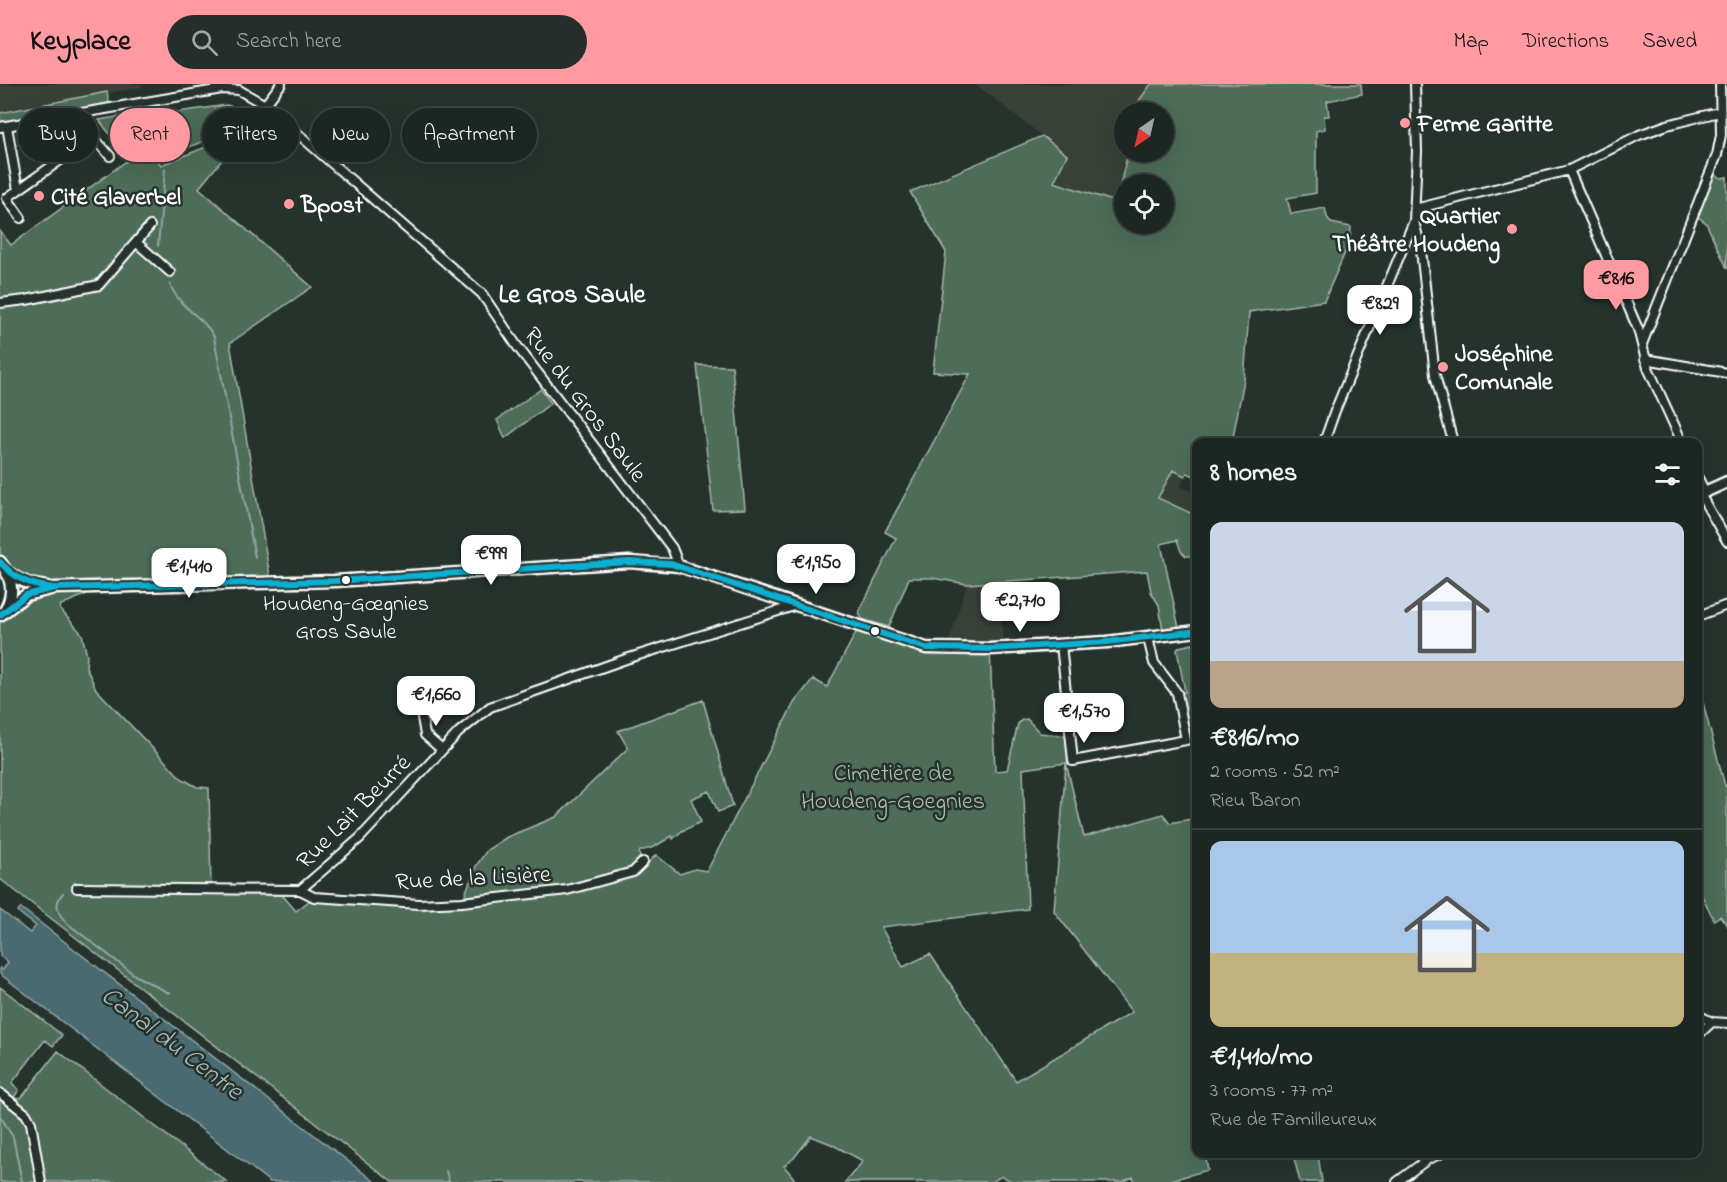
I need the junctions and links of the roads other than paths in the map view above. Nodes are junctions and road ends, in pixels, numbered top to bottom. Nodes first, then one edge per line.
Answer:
1 (282, 84) edge
2 (1415, 84) edge
3 (1720, 84) edge
4 (265, 105) junction
5 (98, 111) edge
6 (1719, 112) junction
7 (4, 126) edge
8 (98, 143) edge
9 (110, 156) dead end
10 (57, 162) edge
11 (1569, 170) junction
12 (18, 190) junction
13 (1415, 209) junction
14 (21, 218) dead end
15 (1414, 221) junction
16 (150, 226) dead end
17 (137, 243) junction
18 (170, 272) dead end
19 (0, 303) edge
20 (1642, 346) junction
21 (1645, 359) junction
22 (1727, 373) edge
23 (1325, 438) edge
24 (1452, 438) edge
25 (1680, 438) edge
26 (1727, 482) edge
27 (1702, 494) edge
28 (1702, 496) edge
29 (1727, 541) edge
30 (0, 562) edge
31 (679, 566) junction
32 (9, 573) junction
33 (54, 588) junction
34 (799, 605) junction
35 (1727, 605) edge
36 (3, 613) edge
37 (1702, 614) edge
38 (1192, 632) edge
39 (1148, 639) junction
40 (1061, 644) junction
41 (417, 688) dead end
42 (442, 750) junction
43 (642, 862) dead end
44 (77, 888) dead end
45 (300, 890) junction
46 (1702, 1017) edge
47 (1712, 1022) junction
48 (1727, 1023) edge
49 (1702, 1031) edge
50 (0, 1093) edge
51 (1432, 1158) edge
52 (41, 1182) edge
53 (1397, 1182) edge

1 - 4 street
2 - 13 street
3 - 6 street
4 - 5 street, Rue du Gros Saule
4 - 31 street, Rue du Gros Saule
6 - 11 street
6 - 20 street
7 - 12 street, Rue du Gros Saule
8 - 9 street
10 - 12 street
11 - 13 street
11 - 20 street
12 - 14 street, Rue du Gros Saule
13 - 15 street
15 - 23 street
15 - 24 street
16 - 17 street
17 - 18 street
17 - 19 street
20 - 21 street
21 - 22 street
21 - 25 street
26 - 27 street
28 - 29 street
30 - 32 street
31 - 33 street
31 - 34 street
32 - 33 street
32 - 36 street
33 - 36 street
34 - 40 street
34 - 42 street, Rue Lait Beurré
35 - 37 street
38 - 39 street
39 - 40 street
39 - 40 street
41 - 42 street
42 - 45 street, Rue Lait Beurré
43 - 45 street, Rue de la Lisière
44 - 45 street, Rue Lait Beurré
46 - 47 street
47 - 48 street
47 - 49 street
50 - 52 street
51 - 53 street

